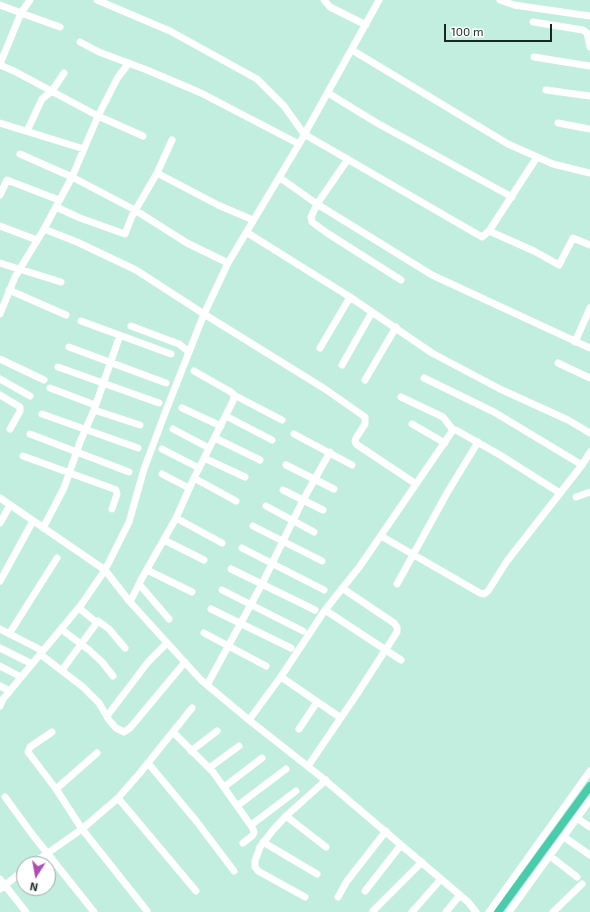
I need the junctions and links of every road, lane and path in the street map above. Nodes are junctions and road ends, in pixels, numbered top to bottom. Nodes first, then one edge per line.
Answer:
1 (30, 0) edge
2 (97, 0) edge
3 (324, 0) edge
4 (379, 0) edge
5 (500, 0) edge
6 (0, 5) edge
7 (21, 13) junction
8 (590, 16) edge
9 (533, 22) dead end
10 (366, 25) junction
11 (60, 27) dead end
12 (80, 42) dead end
13 (590, 47) edge
14 (352, 50) junction
15 (534, 58) dead end
16 (129, 63) junction
17 (0, 64) edge
18 (590, 66) edge
19 (64, 73) dead end
20 (546, 90) dead end
21 (52, 91) junction
22 (328, 93) junction
23 (590, 96) edge
24 (98, 116) junction
25 (0, 123) edge
26 (558, 123) dead end
27 (590, 129) edge
28 (27, 131) junction
29 (304, 134) junction
30 (143, 136) dead end
31 (172, 140) dead end
32 (299, 144) junction
33 (84, 149) junction
34 (20, 154) dead end
35 (537, 157) junction
36 (348, 159) junction
37 (590, 173) edge
38 (156, 174) junction
39 (72, 177) junction
40 (279, 177) junction
41 (0, 195) edge
42 (512, 197) junction
43 (59, 200) junction
44 (317, 204) junction
45 (56, 207) junction
46 (136, 210) junction
47 (253, 220) junction
48 (0, 226) edge
49 (44, 229) junction
50 (489, 231) junction
51 (246, 232) junction
52 (37, 240) junction
53 (590, 245) edge
54 (228, 263) junction
55 (0, 264) edge
56 (19, 270) junction
57 (402, 280) dead end
58 (61, 282) dead end
59 (10, 290) junction
60 (350, 297) junction
61 (3, 298) edge
62 (590, 308) edge
63 (372, 312) junction
64 (0, 314) edge
65 (204, 314) junction
66 (66, 315) dead end
67 (81, 321) dead end
68 (131, 326) dead end
69 (396, 328) junction
70 (120, 335) junction
71 (575, 342) junction
72 (69, 347) dead end
73 (320, 348) dead end
74 (590, 348) edge
75 (189, 352) junction
76 (171, 354) dead end
77 (0, 359) edge
78 (558, 362) dead end
79 (110, 363) junction
80 (342, 365) dead end
81 (58, 367) dead end
82 (194, 371) dead end
83 (424, 378) dead end
84 (590, 378) edge
85 (0, 379) edge
86 (44, 380) dead end
87 (365, 380) dead end
88 (166, 383) dead end
89 (103, 384) junction
90 (50, 388) dead end
91 (0, 395) edge
92 (234, 395) junction
93 (30, 396) dead end
94 (401, 397) dead end
95 (159, 403) dead end
96 (94, 408) junction
97 (182, 408) dead end
98 (42, 414) dead end
99 (226, 416) junction
100 (282, 420) dead end
101 (412, 424) dead end
102 (140, 425) dead end
103 (221, 426) junction
104 (10, 429) dead end
105 (85, 430) junction
106 (173, 430) dead end
107 (454, 430) junction
108 (590, 433) edge
109 (30, 434) dead end
110 (294, 434) dead end
111 (215, 438) junction
112 (272, 440) dead end
113 (478, 442) junction
114 (445, 443) junction
115 (138, 448) dead end
116 (209, 448) junction
117 (162, 449) dead end
118 (77, 452) junction
119 (330, 452) junction
120 (590, 452) edge
121 (23, 456) dead end
122 (204, 458) junction
123 (260, 460) dead end
124 (286, 465) dead end
125 (352, 465) dead end
126 (582, 465) junction
127 (199, 468) junction
128 (70, 472) junction
129 (129, 472) dead end
130 (162, 474) dead end
131 (194, 478) junction
132 (245, 478) dead end
133 (314, 479) junction
134 (416, 484) junction
135 (189, 488) junction
136 (334, 489) dead end
137 (283, 490) dead end
138 (560, 492) junction
139 (590, 492) edge
140 (576, 497) dead end
141 (0, 498) edge
142 (303, 500) junction
143 (236, 501) dead end
144 (10, 505) junction
145 (266, 506) dead end
146 (112, 509) dead end
147 (323, 510) dead end
148 (176, 518) junction
149 (293, 520) junction
150 (33, 521) junction
151 (0, 523) edge
152 (253, 526) dead end
153 (43, 528) junction
154 (314, 532) dead end
155 (381, 536) junction
156 (164, 540) junction
157 (282, 542) junction
158 (222, 543) dead end
159 (242, 548) dead end
160 (413, 555) junction
161 (56, 558) dead end
162 (204, 560) dead end
163 (322, 561) dead end
164 (273, 562) junction
165 (105, 570) junction
166 (147, 570) junction
167 (231, 570) dead end
168 (0, 581) edge
169 (139, 584) junction
170 (262, 584) junction
171 (397, 584) dead end
172 (342, 588) junction
173 (222, 590) dead end
174 (324, 590) dead end
175 (192, 592) dead end
176 (130, 602) junction
177 (251, 604) junction
178 (79, 608) junction
179 (211, 609) dead end
180 (315, 610) dead end
181 (325, 610) junction
182 (169, 619) dead end
183 (96, 622) junction
184 (240, 623) junction
185 (0, 629) edge
186 (61, 629) junction
187 (303, 630) dead end
188 (204, 633) dead end
189 (9, 634) junction
190 (167, 643) junction
191 (81, 644) junction
192 (228, 647) junction
193 (0, 648) edge
194 (125, 648) dead end
195 (291, 648) dead end
196 (385, 649) junction
197 (42, 652) junction
198 (401, 660) dead end
199 (184, 662) junction
200 (32, 664) junction
201 (0, 666) edge
202 (266, 666) dead end
203 (62, 670) junction
204 (112, 676) dead end
205 (21, 677) junction
206 (281, 677) junction
207 (207, 685) junction
208 (0, 686) edge
209 (10, 691) junction
210 (317, 702) junction
211 (0, 704) edge
212 (192, 708) dead end
213 (107, 716) junction
214 (341, 718) junction
215 (249, 720) junction
216 (299, 728) dead end
217 (217, 731) dead end
218 (52, 732) dead end
219 (173, 732) junction
220 (238, 746) dead end
221 (191, 751) junction
222 (96, 753) dead end
223 (262, 758) dead end
224 (148, 763) junction
225 (308, 766) junction
226 (209, 768) junction
227 (286, 769) dead end
228 (590, 771) edge
229 (326, 780) junction
230 (224, 787) junction
231 (56, 789) junction
232 (296, 790) dead end
233 (5, 798) dead end
234 (118, 798) junction
235 (590, 800) edge
236 (237, 806) junction
237 (286, 816) junction
238 (577, 818) junction
239 (250, 825) junction
240 (590, 827) edge
241 (82, 829) junction
242 (386, 831) junction
243 (564, 836) junction
244 (263, 842) junction
245 (243, 843) dead end
246 (401, 845) junction
247 (326, 847) dead end
248 (47, 853) junction
249 (590, 855) edge
250 (43, 856) edge
251 (550, 856) junction
252 (422, 862) junction
253 (234, 871) dead end
254 (317, 874) dead end
255 (16, 876) edge
256 (577, 877) dead end
257 (0, 879) edge
258 (441, 879) junction
259 (582, 884) dead end
260 (2, 887) edge
261 (196, 891) dead end
262 (365, 891) dead end
263 (460, 895) junction
264 (305, 897) dead end
265 (338, 897) dead end
266 (147, 911) dead end
267 (373, 911) edge
268 (26, 912) edge
269 (94, 912) edge
270 (412, 912) edge
271 (446, 912) edge
272 (476, 912) edge
273 (489, 912) edge
274 (509, 912) edge
275 (553, 912) edge

1 - 7 street
2 - 29 street
3 - 10 street
4 - 10 street
5 - 8 street
6 - 7 street
7 - 11 street
7 - 17 street
9 - 13 street
10 - 14 street
12 - 16 street
14 - 22 street
14 - 35 street
15 - 18 street
16 - 24 street
16 - 32 street
17 - 21 street
19 - 21 street
20 - 23 street
21 - 24 street
21 - 28 street
22 - 29 street
22 - 42 street
24 - 30 street
24 - 33 street
25 - 28 street
26 - 27 street
28 - 33 street
29 - 32 street
29 - 36 street
31 - 38 street
32 - 40 street
33 - 39 street
34 - 39 street
35 - 37 street
35 - 42 street
36 - 44 street
36 - 50 street
38 - 46 street
38 - 47 street
39 - 43 street
39 - 46 street
40 - 44 street
40 - 47 street
41 - 43 street
42 - 50 street
43 - 45 street
44 - 57 street
44 - 71 street
45 - 46 street
45 - 49 street
46 - 54 street
47 - 51 street
48 - 52 street
49 - 52 street
49 - 65 street
50 - 53 street
51 - 54 street
51 - 60 street
52 - 56 street
54 - 65 street
55 - 56 street
56 - 58 street
56 - 59 street
59 - 61 street
59 - 66 street
60 - 63 street
60 - 73 street
61 - 64 street
62 - 71 street
63 - 69 street
63 - 80 street
65 - 75 street
65 - 134 street
67 - 70 street
68 - 75 street
69 - 87 street
69 - 108 street
70 - 76 street
70 - 79 street
71 - 74 street
72 - 79 street
75 - 165 street
77 - 86 street
78 - 84 street
79 - 88 street
79 - 89 street
81 - 89 street
82 - 92 street
83 - 126 street
85 - 93 street
89 - 95 street
89 - 96 street
90 - 96 street
91 - 104 street
92 - 99 street
92 - 100 street
94 - 107 street
96 - 102 street
96 - 105 street
97 - 103 street
98 - 105 street
99 - 103 street
99 - 112 street
101 - 114 street
103 - 111 street
105 - 115 street
105 - 118 street
106 - 116 street
107 - 113 street
107 - 114 street
109 - 118 street
110 - 119 street
111 - 116 street
111 - 123 street
113 - 138 street
113 - 160 street
114 - 134 street
116 - 122 street
117 - 127 street
118 - 128 street
118 - 129 street
119 - 125 street
119 - 133 street
120 - 126 street
121 - 128 street
122 - 127 street
122 - 132 street
124 - 133 street
126 - 138 street
127 - 131 street
128 - 146 street
128 - 153 street
130 - 135 street
131 - 135 street
131 - 143 street
133 - 136 street
133 - 142 street
134 - 155 street
135 - 148 street
137 - 142 street
138 - 160 street
139 - 140 street
141 - 144 street
142 - 147 street
142 - 149 street
144 - 150 street
144 - 151 street
145 - 149 street
148 - 156 street
148 - 158 street
149 - 154 street
149 - 157 street
150 - 153 street
150 - 168 street
152 - 157 street
153 - 165 street
155 - 160 street
155 - 172 street
156 - 162 street
156 - 166 street
157 - 163 street
157 - 164 street
159 - 164 street
160 - 171 street
161 - 189 street
164 - 170 street
164 - 174 street
165 - 176 street
165 - 178 street
166 - 169 street
166 - 175 street
167 - 170 street
169 - 176 street
169 - 182 street
170 - 177 street
170 - 180 street
172 - 181 street
172 - 196 street
173 - 177 street
176 - 190 street
177 - 184 street
177 - 187 street
178 - 183 street
178 - 186 street
179 - 184 street
181 - 196 street
181 - 206 street
183 - 191 street
183 - 194 street
184 - 192 street
184 - 195 street
185 - 189 street
186 - 191 street
186 - 197 street
188 - 192 street
189 - 197 street
190 - 199 street
190 - 213 street
191 - 203 street
191 - 204 street
192 - 202 street
192 - 207 street
193 - 200 street
196 - 198 street
196 - 214 street
197 - 200 street
197 - 203 street
199 - 207 street
199 - 213 street
200 - 205 street
201 - 205 street
203 - 213 street
205 - 209 street
206 - 210 street
206 - 215 street
207 - 215 street
208 - 209 street
209 - 211 street
210 - 214 street
210 - 216 street
212 - 219 street
214 - 225 street
215 - 225 street
217 - 221 street
218 - 231 street
219 - 221 street
219 - 224 street
220 - 226 street
221 - 226 street
222 - 231 street
223 - 230 street
224 - 234 street
224 - 253 street
225 - 229 street
226 - 230 street
227 - 236 street
228 - 273 street
229 - 237 street
229 - 242 street
230 - 236 street
231 - 241 street
232 - 239 street
233 - 248 street
234 - 241 street
234 - 261 street
235 - 238 street
236 - 239 street
237 - 244 street
237 - 247 street
238 - 240 street
238 - 243 street
239 - 245 street
241 - 248 street
241 - 266 street
242 - 246 street
242 - 265 street
243 - 249 street
243 - 251 street
244 - 254 street
244 - 264 street
246 - 252 street
246 - 262 street
248 - 250 street
248 - 269 street
251 - 256 street
251 - 274 street
252 - 258 street
252 - 267 street
255 - 260 street
257 - 260 street
258 - 263 street
258 - 270 street
259 - 275 street
260 - 268 street
263 - 271 street
263 - 272 street

